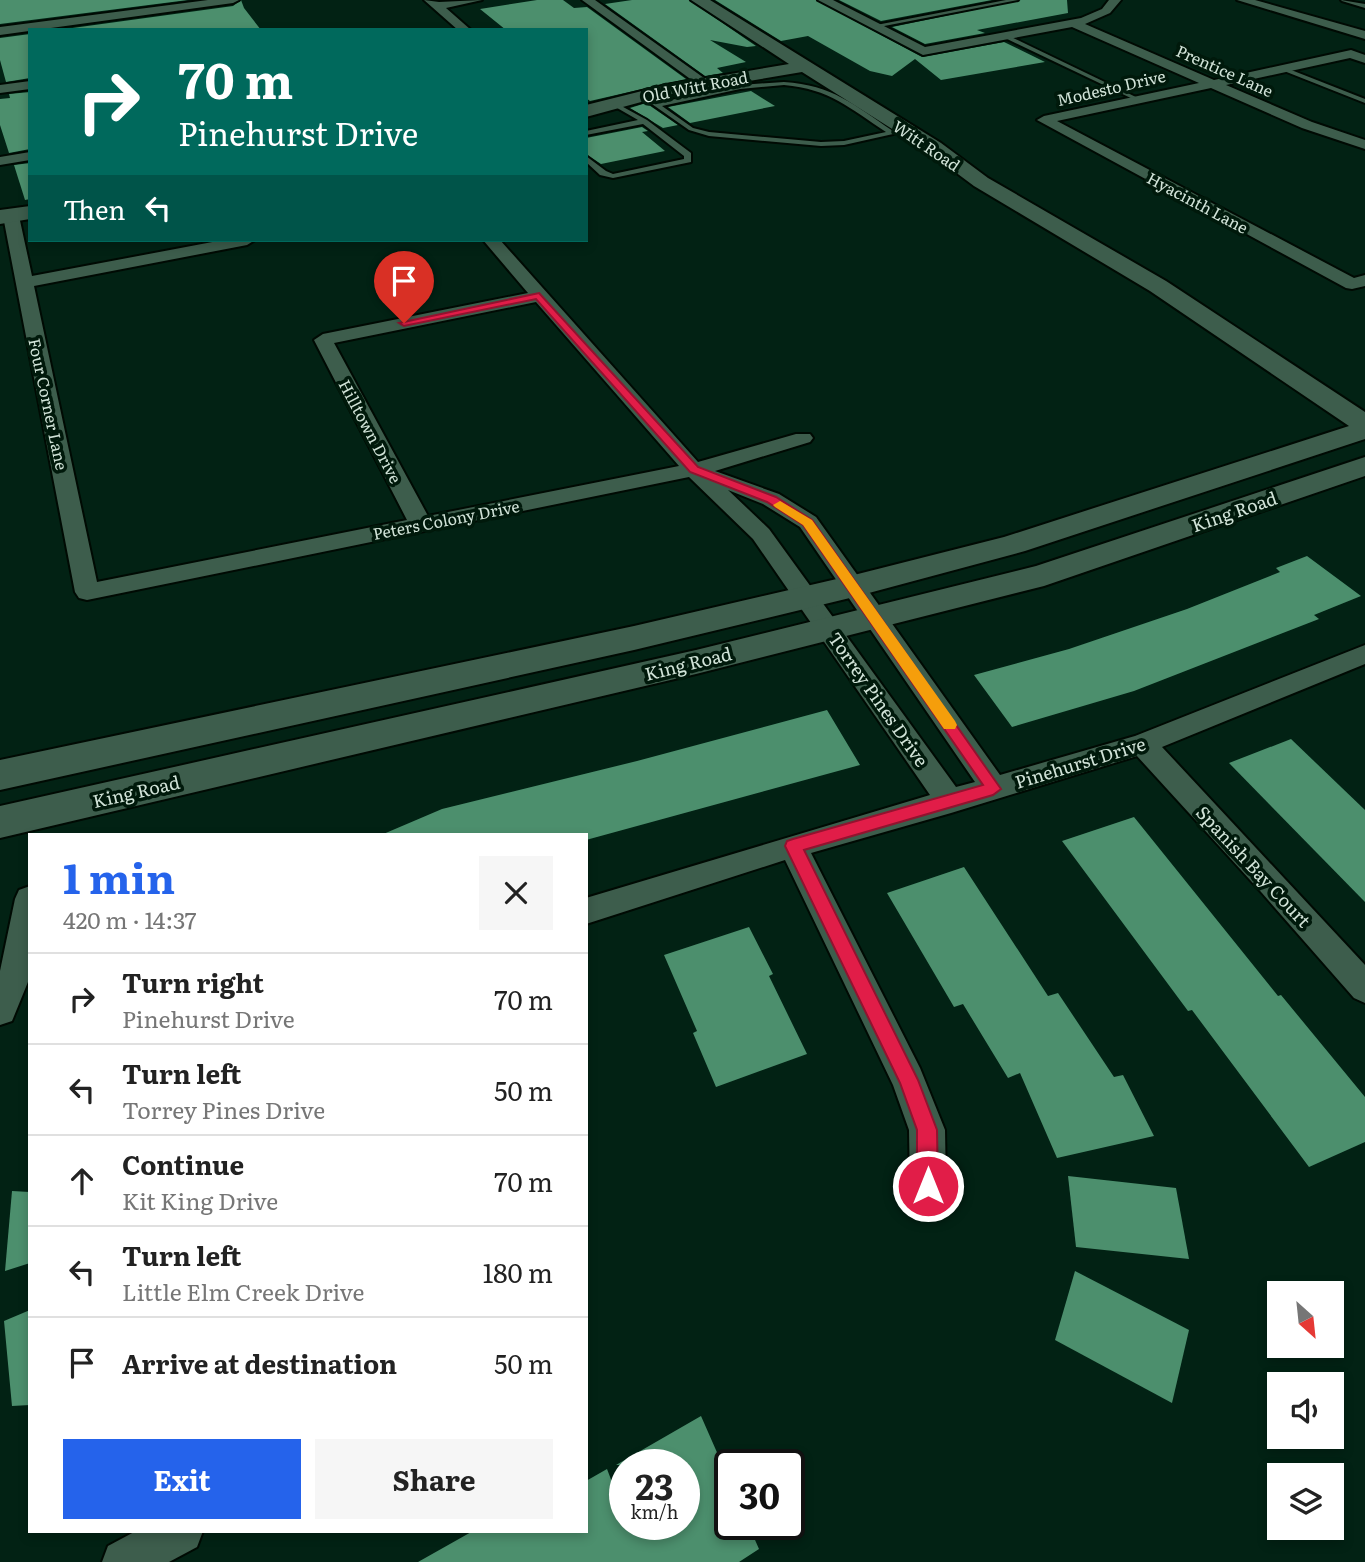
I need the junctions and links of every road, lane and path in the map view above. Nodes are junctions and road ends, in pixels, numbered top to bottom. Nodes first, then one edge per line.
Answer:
1 (233, 0) edge
2 (476, 0) edge
3 (589, 0) edge
4 (699, 0) edge
5 (1015, 0) edge
6 (1243, 0) edge
7 (1344, 0) edge
8 (829, 1) edge
9 (1114, 1) edge
10 (433, 3) edge
11 (1365, 5) edge
12 (1073, 23) junction
13 (873, 26) junction
14 (28, 28) edge
15 (30, 28) edge
16 (463, 28) edge
17 (0, 31) edge
18 (1365, 35) edge
19 (1007, 37) junction
20 (1365, 59) edge
21 (805, 66) junction
22 (1281, 68) junction
23 (705, 83) junction
24 (1210, 83) junction
25 (28, 85) edge
26 (0, 89) edge
27 (1137, 99) junction
28 (649, 100) junction
29 (1365, 101) edge
30 (614, 104) junction
31 (588, 110) edge
32 (1044, 120) joint
33 (645, 121) junction
34 (900, 132) junction
35 (588, 133) edge
36 (1365, 145) edge
37 (28, 156) edge
38 (588, 160) edge
39 (0, 161) edge
40 (14, 215) edge
41 (237, 242) edge
42 (493, 242) edge
43 (1359, 282) edge
44 (24, 284) junction
45 (1158, 286) junction
46 (539, 296) junction
47 (1365, 398) edge
48 (1365, 424) edge
49 (1365, 430) edge
50 (803, 438) dead end
51 (1365, 466) edge
52 (694, 470) junction
53 (420, 523) junction
54 (854, 586) junction
55 (87, 592) joint
56 (807, 596) junction
57 (875, 618) junction
58 (829, 629) junction
59 (1365, 654) edge
60 (1142, 744) junction
61 (49, 765) junction
62 (0, 775) edge
63 (993, 789) junction
64 (951, 802) junction
65 (0, 822) edge
66 (43, 824) edge
67 (793, 846) junction
68 (28, 909) edge
69 (588, 910) edge
70 (1365, 988) edge
71 (0, 1010) edge
72 (928, 1186) dead end
73 (177, 1533) edge
74 (124, 1562) edge

1 - 15 street
2 - 10 street
3 - 23 street
4 - 21 street, Witt Road
5 - 13 lane
6 - 18 street
7 - 11 lane
8 - 13 street
9 - 12 street
10 - 16 street
12 - 19 street
12 - 24 street, Prentice Lane
13 - 19 street
14 - 17 street
19 - 27 lane
20 - 22 street, Modesto Drive
21 - 23 street, Old Witt Road
21 - 34 street, Witt Road
22 - 24 street, Modesto Drive
22 - 29 lane
23 - 28 street, Old Witt Road
24 - 27 street, Modesto Drive
24 - 36 street, Prentice Lane
25 - 26 street
27 - 32 street, Modesto Drive
28 - 30 street, Old Witt Road
28 - 34 lane
28 - 34 lane
30 - 31 street, Old Witt Road
30 - 33 lane
32 - 43 street, Hyacinth Lane
33 - 35 lane
33 - 38 lane
34 - 45 street, Witt Road
37 - 39 street
40 - 44 street, Four Corner Lane
41 - 44 street
42 - 46 street, Torrey Pines Drive
44 - 55 street, Four Corner Lane
45 - 47 street, Witt Road
45 - 48 street, Witt Road
46 - 52 street, Torrey Pines Drive
46 - 53 street, Hilltown Drive
49 - 54 street, King Road
50 - 52 street, Peters Colony Drive
51 - 57 street, King Road
52 - 53 street, Peters Colony Drive
52 - 54 street
52 - 56 street, Torrey Pines Drive
53 - 55 street, Peters Colony Drive
54 - 56 street, King Road
54 - 57 street
56 - 58 street, Torrey Pines Drive
56 - 61 street, King Road
57 - 58 street, King Road
57 - 63 street
58 - 64 street, Torrey Pines Drive
58 - 66 street, King Road
59 - 60 street, Pinehurst Drive
60 - 63 street, Pinehurst Drive
60 - 70 street, Spanish Bay Court
61 - 62 street, King Road
61 - 66 street
63 - 64 street, Pinehurst Drive
64 - 67 street, Pinehurst Drive
65 - 66 street, King Road
67 - 69 street, Pinehurst Drive
67 - 72 street
68 - 71 street
73 - 74 street

